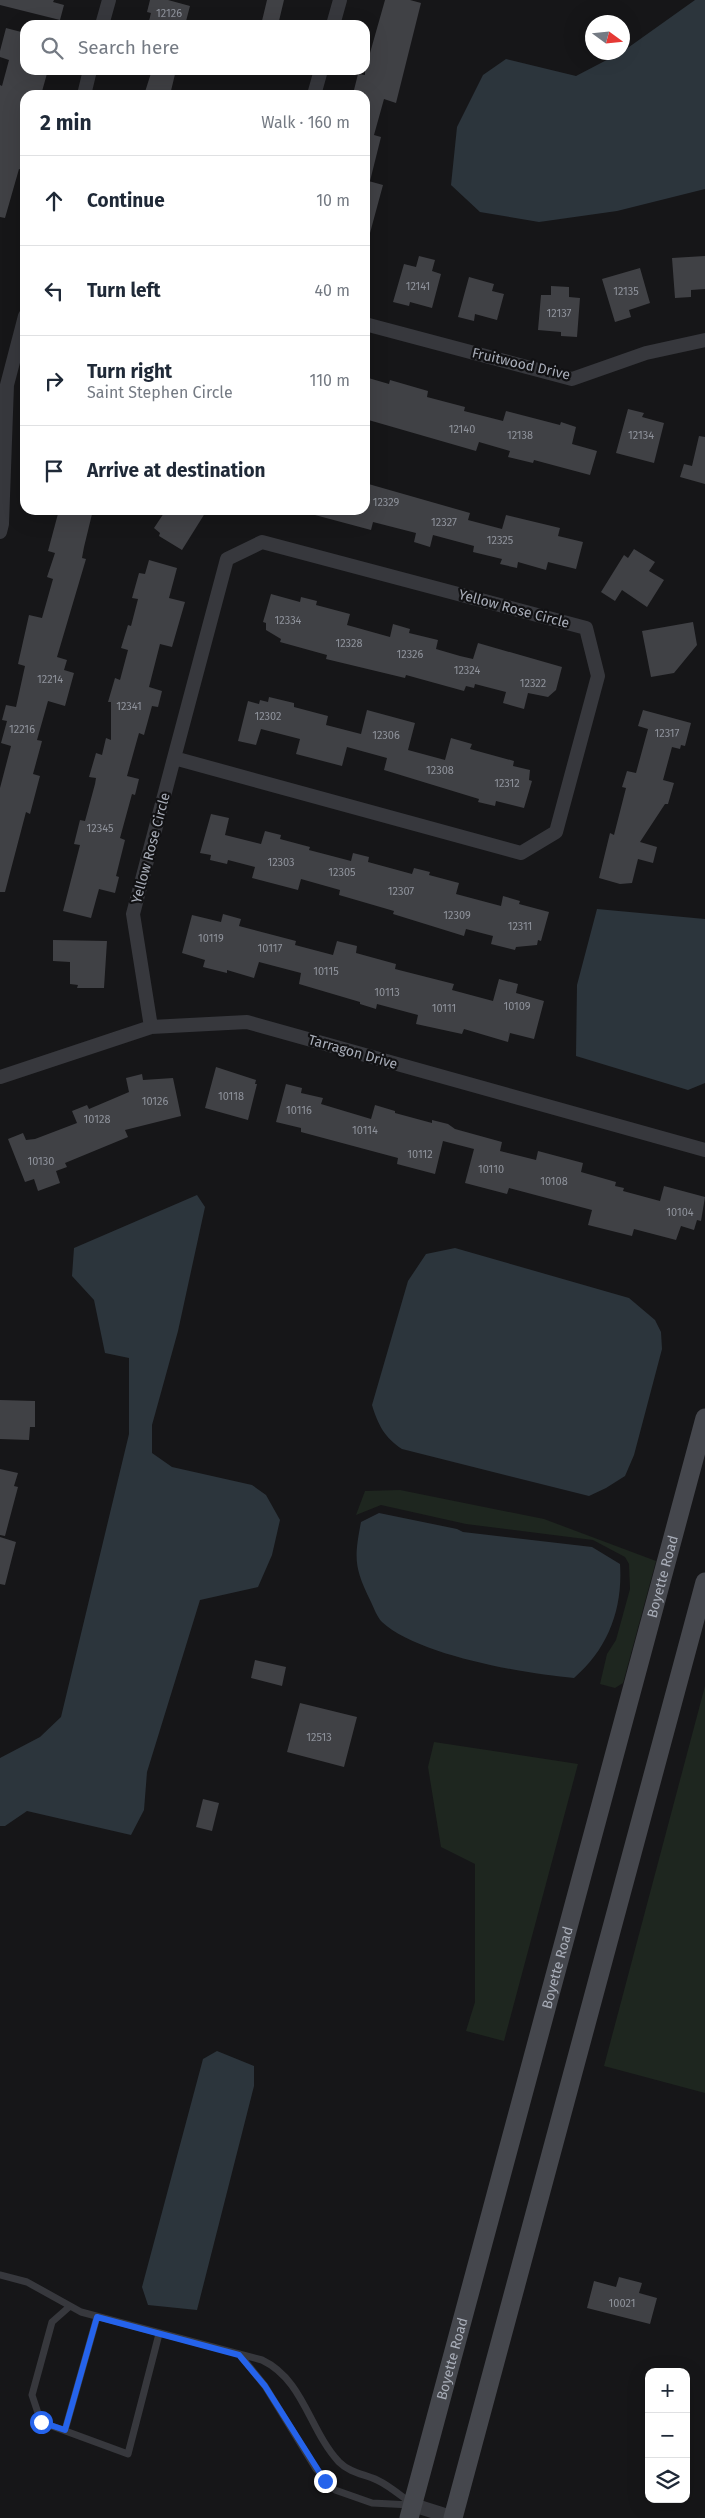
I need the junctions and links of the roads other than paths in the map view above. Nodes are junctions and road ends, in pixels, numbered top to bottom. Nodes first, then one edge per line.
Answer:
1 (109, 0) edge
2 (340, 0) edge
3 (103, 20) edge
4 (334, 20) edge
5 (89, 75) edge
6 (320, 75) edge
7 (85, 90) edge
8 (315, 90) edge
9 (370, 325) edge
10 (20, 335) edge
11 (705, 340) edge
12 (0, 532) edge
13 (174, 758) junction
14 (152, 1027) junction
15 (0, 1077) edge
16 (705, 1150) edge
17 (705, 1418) edge
18 (705, 1582) edge
19 (0, 2276) edge
20 (69, 2307) junction
21 (97, 2317) junction
22 (159, 2334) junction
23 (239, 2355) junction
24 (65, 2430) junction
25 (411, 2512) edge
26 (453, 2518) edge

1 - 3 street
2 - 4 street
5 - 7 street
6 - 8 street
9 - 11 street, Fruitwood Drive
10 - 12 street
13 - 13 street, Yellow Rose Circle
13 - 14 street, Yellow Rose Circle
14 - 15 street, Tarragon Drive
14 - 16 street, Tarragon Drive
17 - 25 main road, Boyette Road
18 - 26 main road
19 - 20 lane
20 - 21 lane
20 - 24 lane
21 - 22 lane
21 - 24 lane
22 - 23 lane
22 - 24 lane
23 - 25 lane
23 - 25 lane
25 - 26 street

